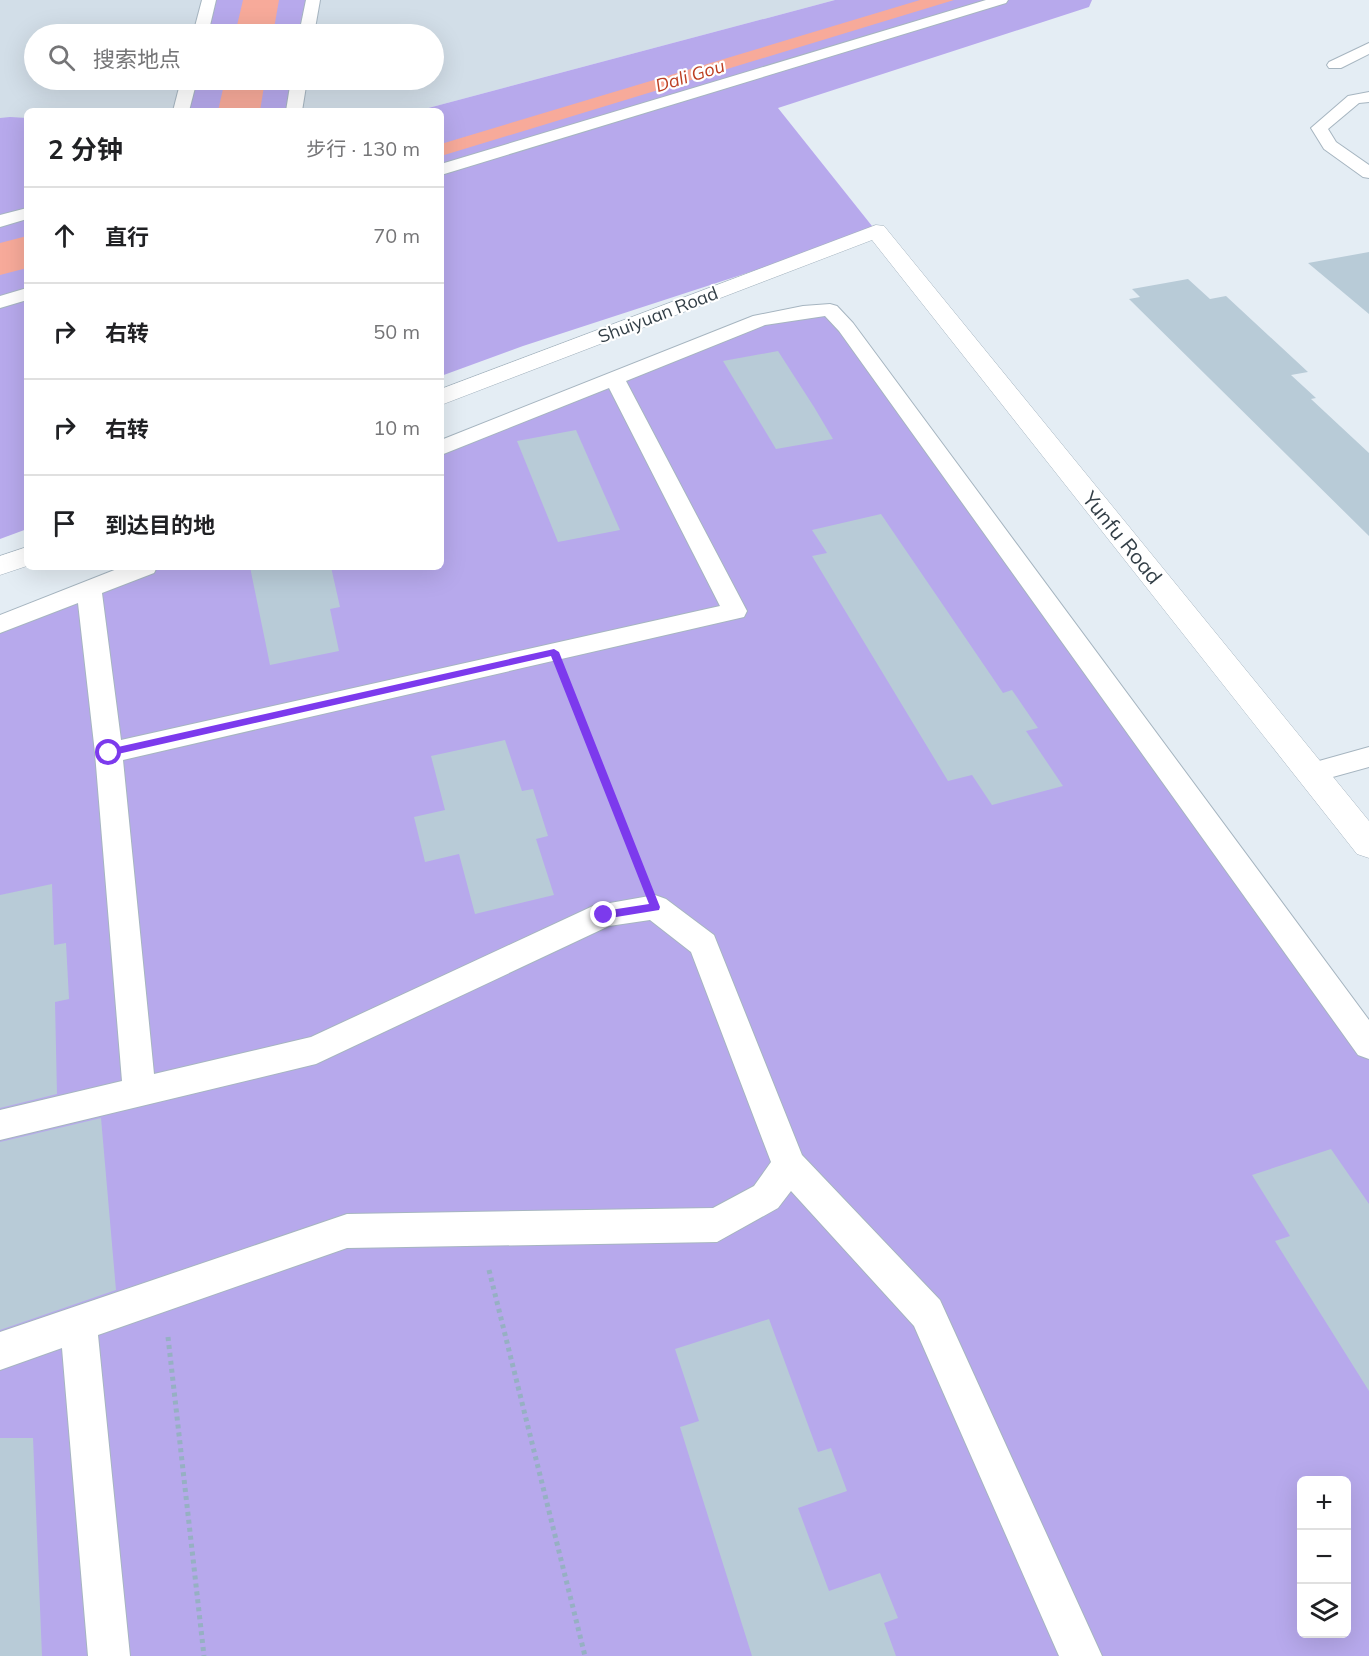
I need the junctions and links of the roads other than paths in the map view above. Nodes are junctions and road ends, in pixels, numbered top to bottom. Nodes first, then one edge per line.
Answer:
1 (209, 0) edge
2 (313, 0) edge
3 (1000, 0) edge
4 (203, 24) edge
5 (309, 24) edge
6 (1369, 48) edge
7 (1335, 65) dead end
8 (186, 90) edge
9 (297, 90) edge
10 (1369, 97) edge
11 (182, 108) edge
12 (294, 108) edge
13 (444, 169) edge
14 (1369, 173) edge
15 (24, 214) edge
16 (0, 221) edge
17 (876, 231) joint
18 (24, 295) edge
19 (0, 302) edge
20 (614, 378) junction
21 (444, 397) edge
22 (444, 447) edge
23 (24, 557) edge
24 (0, 566) edge
25 (136, 570) edge
26 (89, 589) junction
27 (0, 625) edge
28 (109, 753) junction
29 (1369, 757) edge
30 (1311, 773) junction
31 (1369, 845) edge
32 (1369, 1045) edge
33 (139, 1092) junction
34 (0, 1125) edge
35 (789, 1165) junction
36 (78, 1324) junction
37 (0, 1351) edge
38 (109, 1656) edge
39 (1081, 1656) edge

1 - 4 lane
2 - 5 lane
3 - 13 lane
6 - 7 lane
8 - 11 lane
9 - 12 lane
10 - 14 lane
15 - 16 lane
17 - 21 street, Shuiyuan Road
17 - 30 street, Yunfu Road
18 - 19 lane
20 - 22 lane
20 - 28 lane
20 - 32 lane
23 - 24 street
25 - 26 lane
26 - 27 lane
26 - 28 lane
28 - 33 lane
29 - 30 lane
30 - 31 street, Yunfu Road
33 - 34 lane
33 - 35 lane
35 - 36 lane
35 - 39 lane
36 - 37 lane
36 - 38 lane

